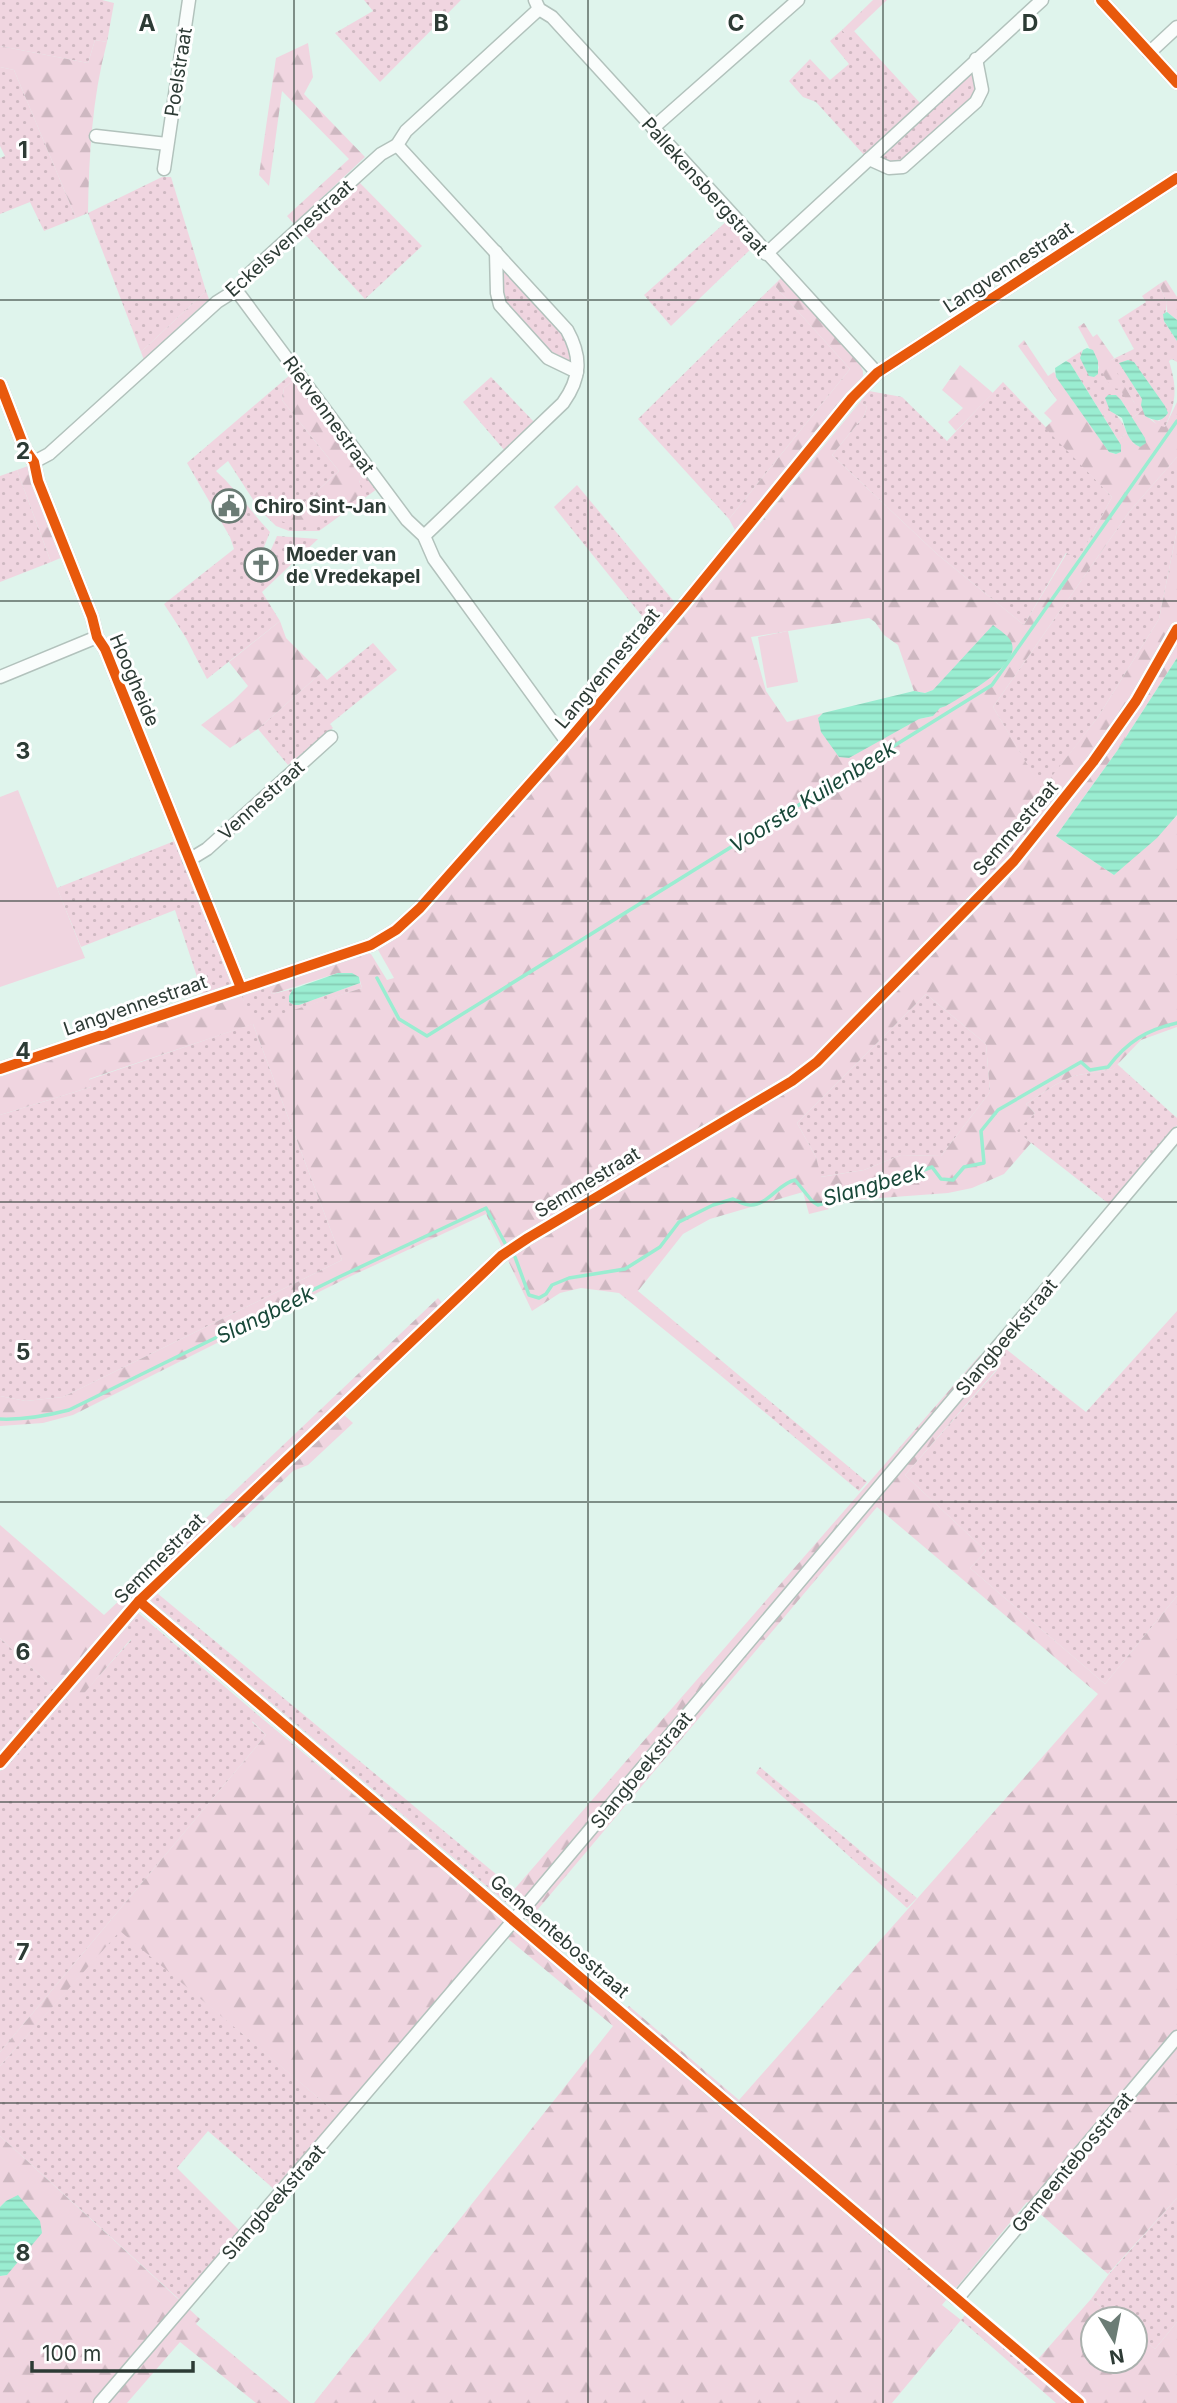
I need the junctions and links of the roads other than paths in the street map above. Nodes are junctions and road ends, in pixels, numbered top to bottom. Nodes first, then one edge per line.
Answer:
1 (189, 0) edge
2 (798, 0) edge
3 (1042, 0) edge
4 (1101, 0) edge
5 (537, 5) edge
6 (1177, 27) edge
7 (1149, 53) junction
8 (976, 59) junction
9 (1177, 83) edge
10 (653, 128) junction
11 (96, 136) dead end
12 (167, 144) junction
13 (397, 145) junction
14 (869, 159) junction
15 (164, 169) dead end
16 (1177, 178) edge
17 (496, 252) junction
18 (766, 254) junction
19 (236, 290) junction
20 (577, 372) junction
21 (877, 373) junction
22 (0, 384) edge
23 (34, 462) junction
24 (424, 536) junction
25 (1177, 629) edge
26 (97, 637) junction
27 (0, 677) edge
28 (331, 737) dead end
29 (568, 742) junction
30 (190, 860) junction
31 (241, 988) junction
32 (0, 1069) edge
33 (1177, 1134) edge
34 (139, 1601) junction
35 (0, 1763) edge
36 (514, 1920) junction
37 (1177, 2037) edge
38 (100, 2403) edge

1 - 12 street, Poelstraat
2 - 10 street
3 - 8 street
4 - 7 street
5 - 10 street, Pallekensbergstraat
5 - 13 street, Eckelsvennestraat
6 - 7 street
7 - 9 street
8 - 14 street
8 - 14 street
10 - 18 street, Pallekensbergstraat
11 - 12 street, Poelstraat
12 - 15 street, Poelstraat
13 - 17 street
13 - 19 street, Eckelsvennestraat
14 - 18 street
16 - 21 street, Langvennestraat
17 - 20 street
17 - 20 street
18 - 21 street, Pallekensbergstraat
19 - 23 street, Eckelsvennestraat
19 - 24 street, Rietvennestraat
20 - 24 street
21 - 29 street, Langvennestraat
22 - 23 street, Hoogheide
23 - 26 street, Hoogheide
24 - 29 street, Rietvennestraat
25 - 34 street, Semmestraat
26 - 27 street
26 - 30 street, Hoogheide
28 - 30 street, Vennestraat
29 - 31 street, Langvennestraat
30 - 31 street, Hoogheide
31 - 32 street, Langvennestraat
33 - 36 street, Slangbeekstraat
34 - 35 street, Semmestraat
34 - 36 street, Gemeentebosstraat
36 - 37 street, Gemeentebosstraat
36 - 38 street, Slangbeekstraat

